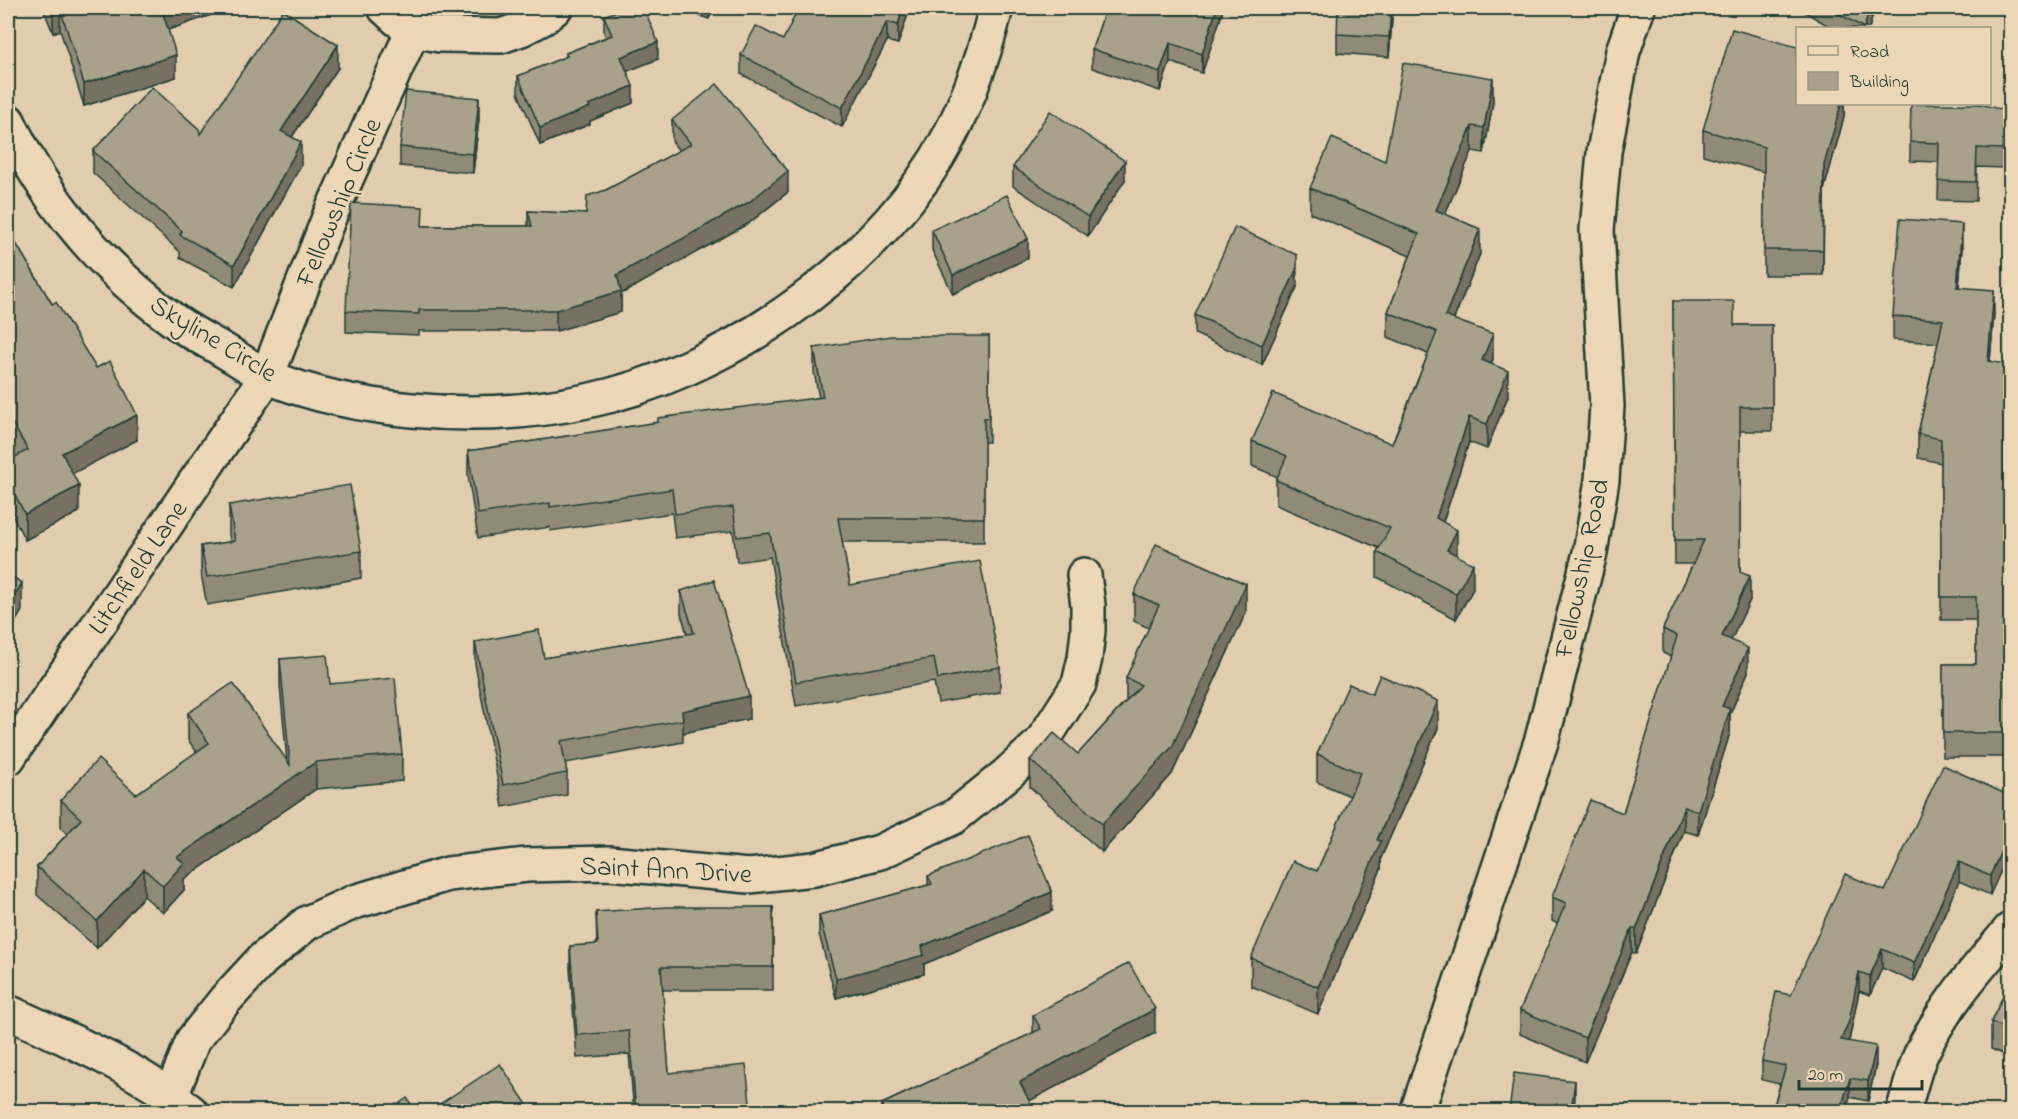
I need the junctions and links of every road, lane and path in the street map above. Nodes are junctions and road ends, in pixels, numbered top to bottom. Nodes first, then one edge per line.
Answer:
1 (385, 8) edge
2 (555, 8) edge
3 (996, 8) edge
4 (1638, 8) edge
5 (414, 30) junction
6 (8, 122) edge
7 (267, 376) junction
8 (1084, 575) dead end
9 (8, 758) edge
10 (2010, 930) edge
11 (8, 1012) edge
12 (181, 1104) edge
13 (1417, 1112) edge
14 (1903, 1112) edge

1 - 5 street
2 - 5 street
3 - 7 street, Skyline Circle
4 - 13 street, Fellowship Road
5 - 7 street, Fellowship Circle
6 - 7 street, Skyline Circle
7 - 9 street, Litchfield Lane
8 - 12 street, Saint Ann Drive
10 - 14 street
11 - 12 street

